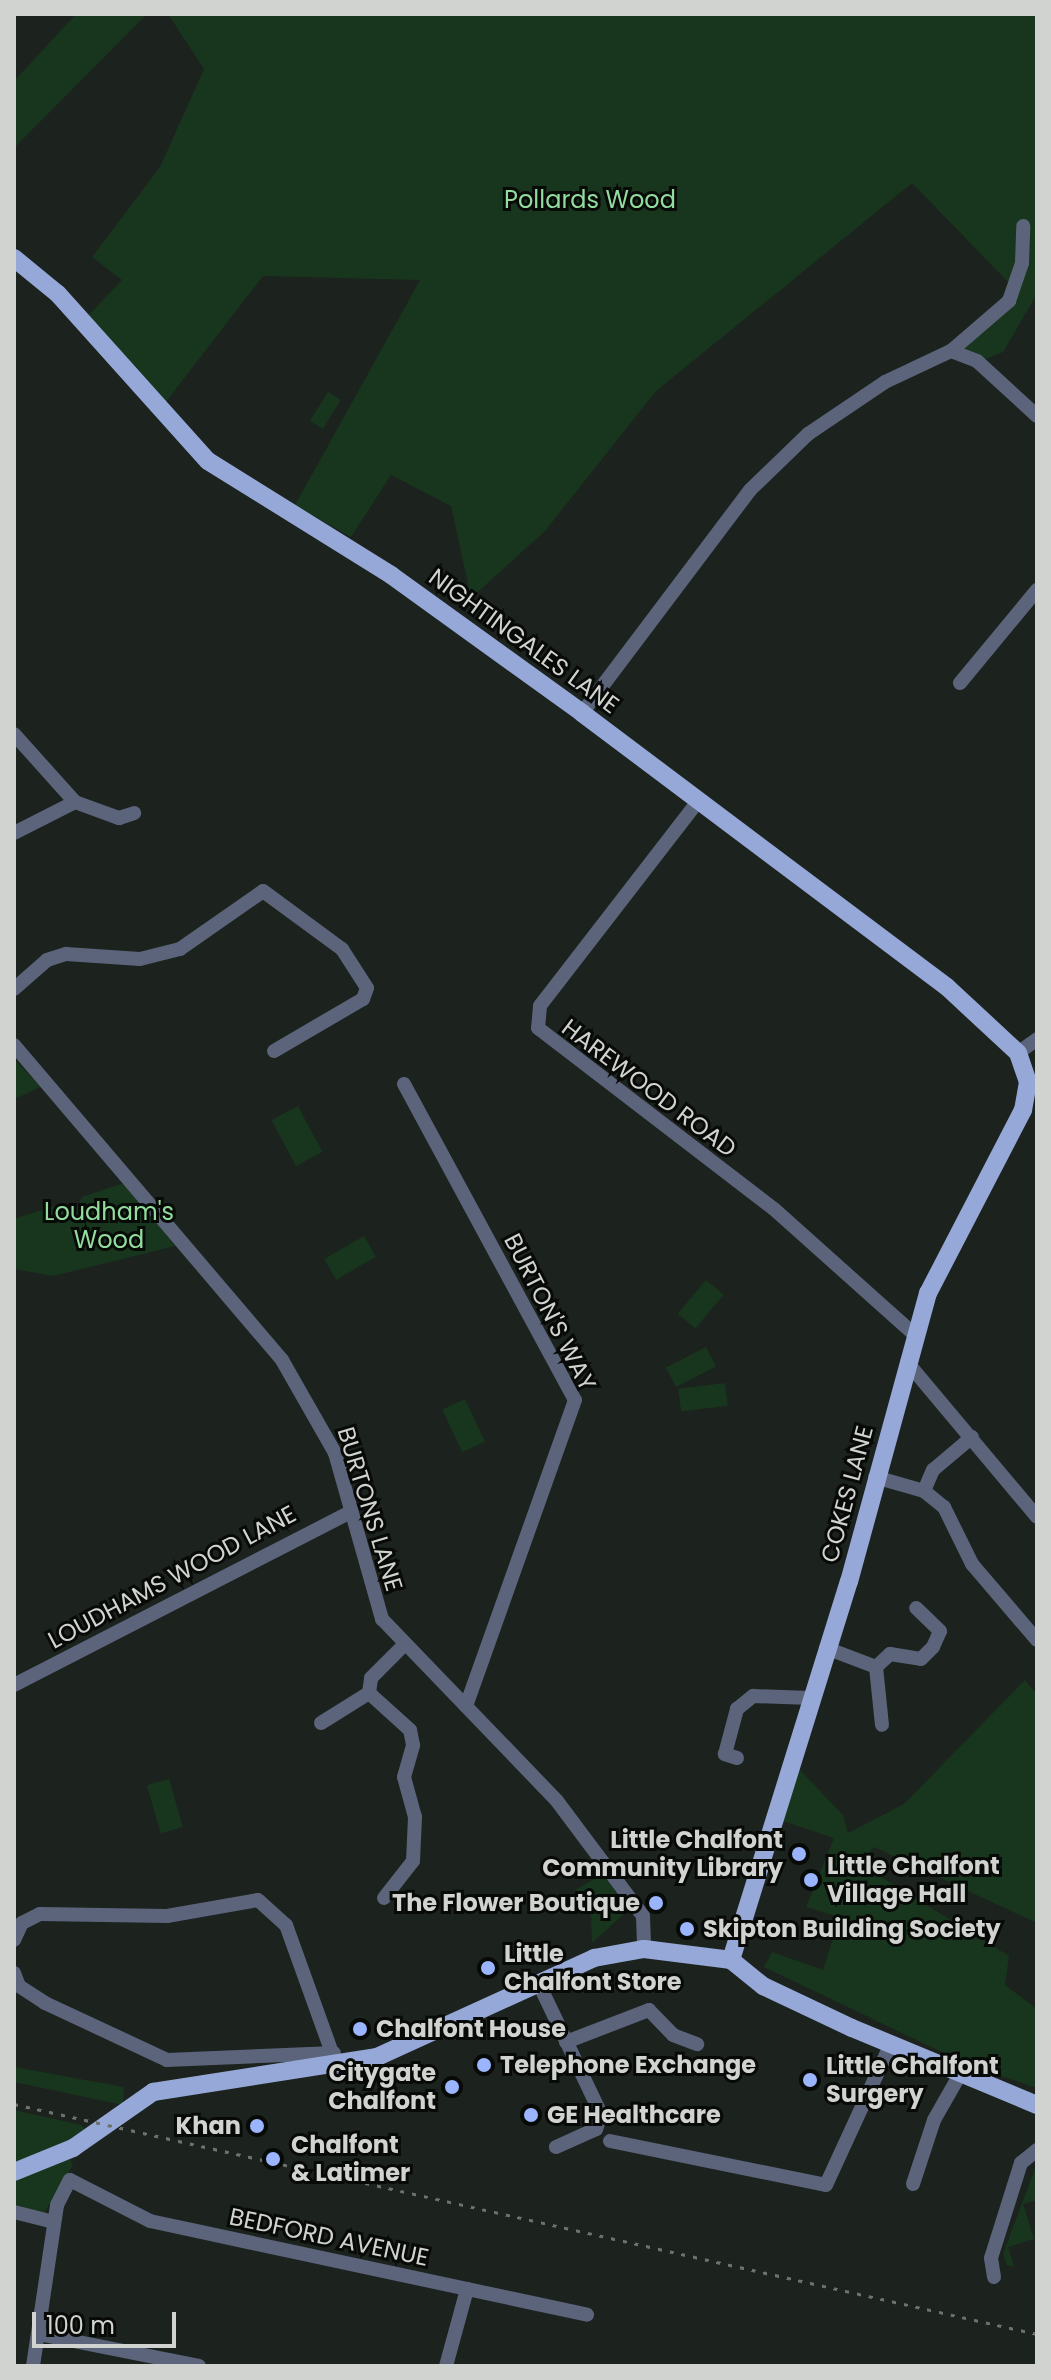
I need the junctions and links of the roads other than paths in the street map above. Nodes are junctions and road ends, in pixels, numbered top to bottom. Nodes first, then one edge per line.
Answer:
1 (1023, 226) dead end
2 (14, 258) edge
3 (951, 351) junction
4 (1037, 416) edge
5 (1037, 590) edge
6 (960, 683) dead end
7 (582, 713) junction
8 (14, 734) edge
9 (699, 800) junction
10 (75, 802) junction
11 (134, 813) dead end
12 (14, 833) edge
13 (14, 989) edge
14 (1037, 1039) edge
15 (14, 1045) edge
16 (274, 1051) dead end
17 (1018, 1053) junction
18 (404, 1084) dead end
19 (914, 1334) junction
20 (907, 1362) junction
21 (972, 1437) junction
22 (875, 1477) junction
23 (924, 1491) junction
24 (352, 1511) junction
25 (1037, 1517) edge
26 (916, 1608) dead end
27 (1037, 1640) edge
28 (402, 1647) junction
29 (826, 1648) junction
30 (876, 1667) junction
31 (14, 1685) edge
32 (369, 1693) junction
33 (811, 1698) junction
34 (466, 1706) junction
35 (321, 1723) dead end
36 (882, 1725) dead end
37 (725, 1755) dead end
38 (384, 1898) dead end
39 (14, 1940) edge
40 (644, 1949) junction
41 (731, 1960) junction
42 (14, 1973) edge
43 (538, 1982) junction
44 (566, 2042) junction
45 (697, 2044) dead end
46 (890, 2046) junction
47 (335, 2060) junction
48 (958, 2078) junction
49 (1037, 2105) edge
50 (610, 2141) dead end
51 (556, 2147) dead end
52 (1037, 2150) edge
53 (14, 2172) edge
54 (913, 2184) dead end
55 (14, 2212) edge
56 (54, 2222) junction
57 (994, 2277) dead end
58 (467, 2289) junction
59 (587, 2315) dead end
60 (38, 2334) junction
61 (33, 2366) edge
62 (199, 2366) edge
63 (446, 2366) edge

1 - 3 street
2 - 7 main road, NIGHTINGALES LANE
3 - 4 street
3 - 7 street
5 - 6 street
7 - 9 main road, NIGHTINGALES LANE
8 - 10 street
9 - 17 main road, NIGHTINGALES LANE
9 - 19 street, HAREWOOD ROAD
10 - 11 street
10 - 12 street
13 - 16 street
14 - 17 street
15 - 24 street, BURTONS LANE
17 - 19 main road, COKES LANE
18 - 34 street, BURTON'S WAY
19 - 20 main road, COKES LANE
20 - 21 street
20 - 22 main road, COKES LANE
21 - 23 street
21 - 25 street
22 - 23 street
22 - 29 main road, COKES LANE
23 - 27 street
24 - 28 street, BURTONS LANE
24 - 31 street, LOUDHAMS WOOD LANE
26 - 30 street
28 - 32 street
28 - 34 street, BURTONS LANE
29 - 30 street
29 - 33 main road, COKES LANE
30 - 36 street
32 - 35 street
32 - 38 street
33 - 37 street
33 - 41 main road, COKES LANE
34 - 40 street, BURTONS LANE
39 - 47 street
40 - 41 main road
40 - 43 main road
41 - 46 main road
42 - 47 street
43 - 44 street
43 - 47 main road
44 - 45 street
44 - 51 street
46 - 48 main road
46 - 50 street
47 - 53 main road
48 - 49 main road
48 - 54 street
52 - 57 street
55 - 56 street
56 - 58 street, BEDFORD AVENUE
56 - 60 street
58 - 59 street, BEDFORD AVENUE
58 - 63 street
60 - 61 street
60 - 62 street

